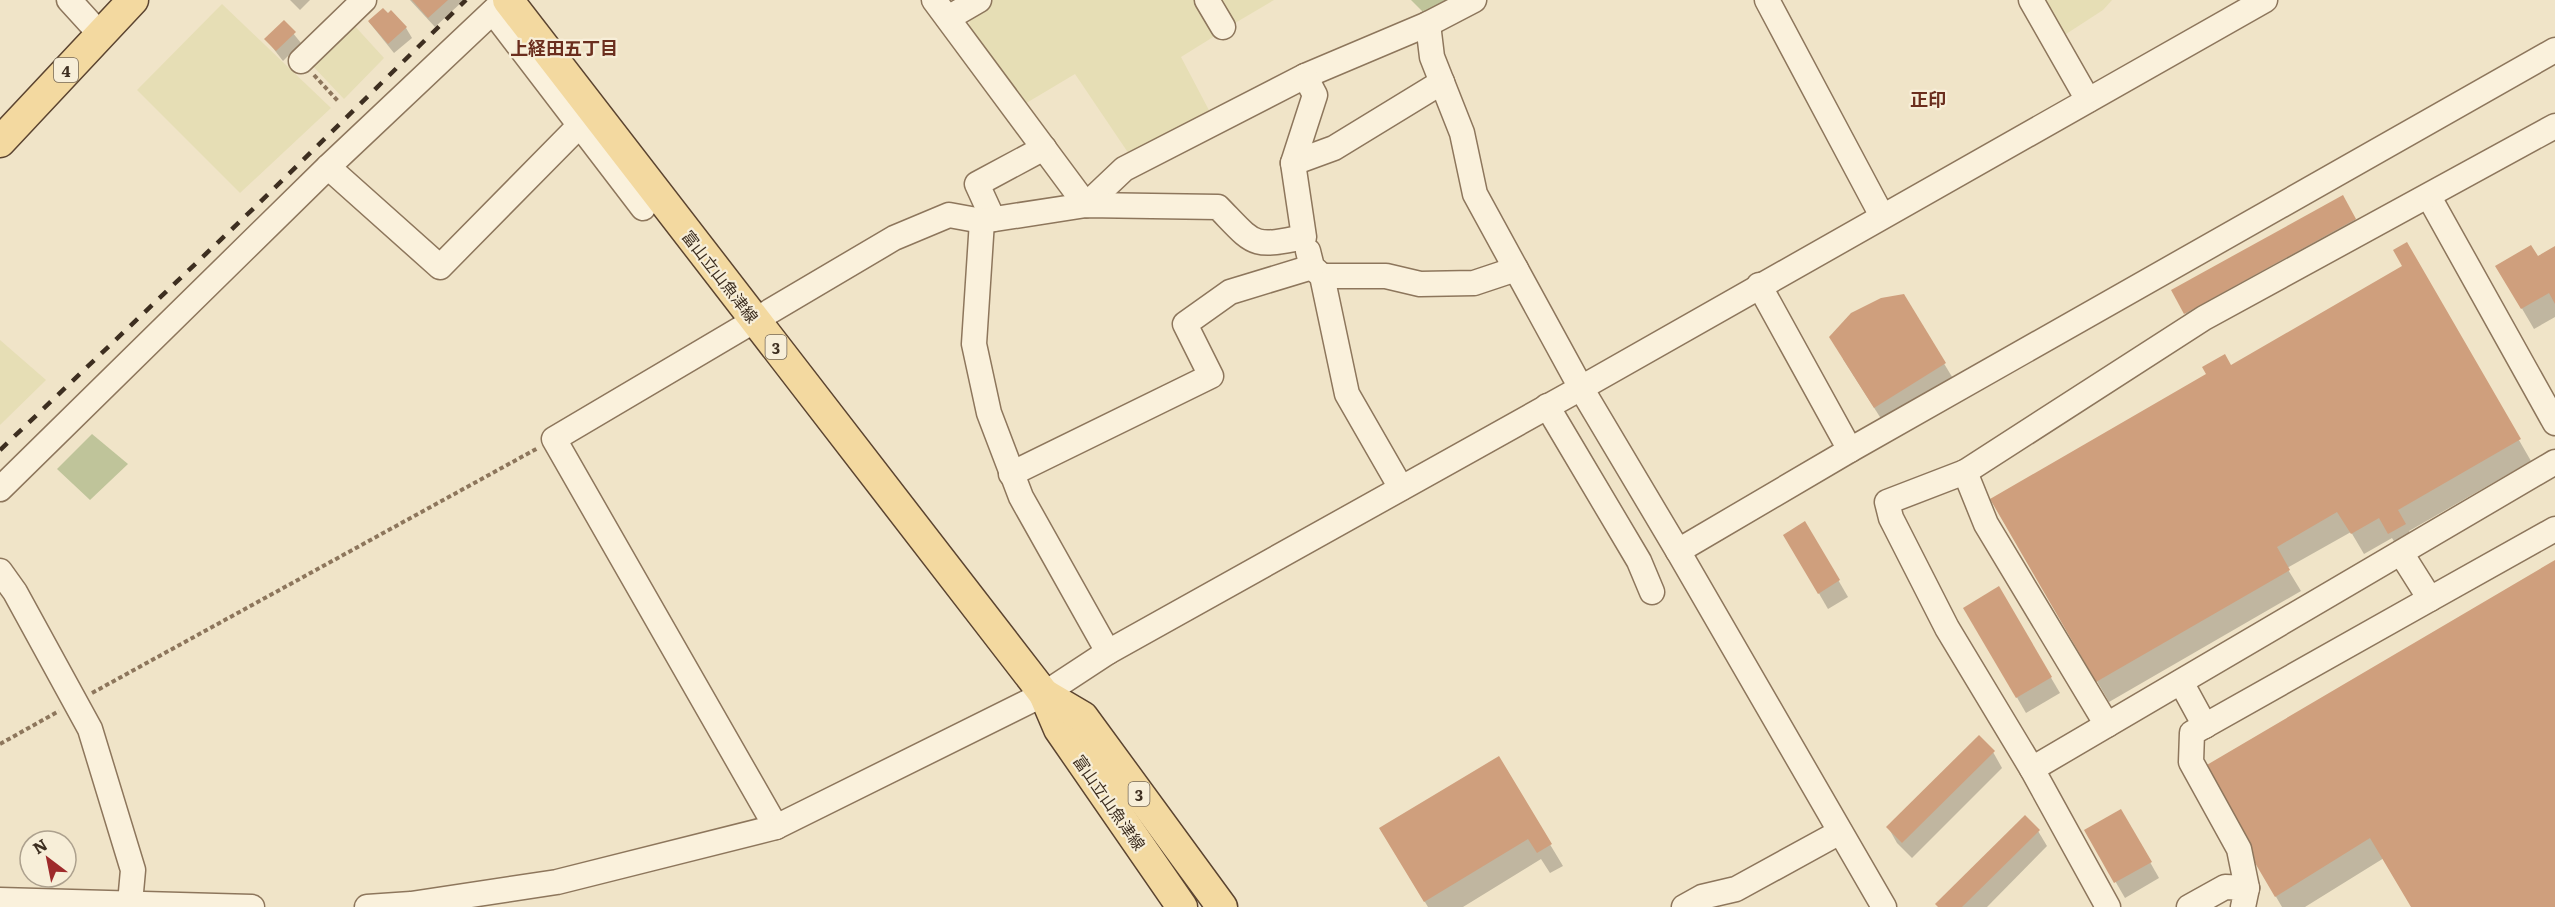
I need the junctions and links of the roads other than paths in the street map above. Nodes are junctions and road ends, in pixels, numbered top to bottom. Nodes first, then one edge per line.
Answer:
1 (69, 0) edge
2 (133, 0) edge
3 (364, 0) edge
4 (979, 0) edge
5 (1207, 0) edge
6 (1474, 0) edge
7 (1767, 0) edge
8 (2031, 0) edge
9 (2265, 0) edge
10 (502, 4) edge
11 (941, 9) edge
12 (1428, 24) junction
13 (1223, 27) dead end
14 (100, 34) junction
15 (2555, 50) edge
16 (301, 62) road end
17 (1305, 76) junction
18 (1442, 82) junction
19 (2088, 100) junction
20 (579, 126) junction
21 (2555, 126) edge
22 (0, 142) edge
23 (1044, 148) junction
24 (1293, 164) junction
25 (328, 167) junction
26 (2429, 197) junction
27 (1086, 205) junction
28 (643, 208) dead end
29 (1882, 216) junction
30 (988, 220) junction
31 (1304, 237) junction
32 (1516, 269) junction
33 (1317, 272) junction
34 (1759, 285) junction
35 (756, 321) junction
36 (1581, 388) junction
37 (1547, 406) junction
38 (2555, 423) edge
39 (1850, 450) junction
40 (2555, 462) edge
41 (1965, 472) junction
42 (1011, 474) junction
43 (1401, 488) junction
44 (0, 489) edge
45 (2555, 529) edge
46 (1678, 551) junction
47 (2401, 553) junction
48 (0, 571) edge
49 (1652, 592) dead end
50 (2430, 599) junction
51 (1108, 652) junction
52 (2181, 682) junction
53 (1044, 694) junction
54 (2107, 725) junction
55 (2205, 726) junction
56 (2032, 770) junction
57 (776, 827) junction
58 (1840, 832) junction
59 (2245, 897) edge
60 (0, 900) edge
61 (130, 903) junction
62 (22, 904) edge
63 (252, 907) edge
64 (367, 907) edge
65 (1182, 907) edge
66 (1222, 907) edge
67 (1684, 907) edge
68 (1884, 907) edge
69 (2108, 907) edge
70 (2189, 907) edge

1 - 14 street
2 - 14 main road, 4
3 - 16 street
4 - 11 street
5 - 13 street
6 - 12 street
7 - 29 street
8 - 19 street
9 - 19 street
10 - 20 street
10 - 25 street
10 - 35 main road, 富山立山魚津線 / 3
11 - 23 street
12 - 17 street
12 - 18 street
14 - 22 main road, 4
15 - 39 street
17 - 24 street
17 - 27 street
18 - 24 street
18 - 32 street
19 - 29 street
20 - 25 street
20 - 28 street
21 - 26 street
23 - 27 street
23 - 30 street
24 - 31 street
25 - 44 street
26 - 38 street
26 - 41 street
27 - 30 street
27 - 31 street
29 - 34 street
30 - 35 street
30 - 42 street
31 - 33 street
32 - 33 street
32 - 36 street
33 - 42 street
33 - 43 street
34 - 36 street
34 - 39 street
35 - 53 main road, 富山立山魚津線 / 3
35 - 57 street
36 - 37 street
36 - 46 street
37 - 43 street
37 - 49 street
39 - 46 street
40 - 47 street
41 - 54 street
41 - 56 street
42 - 51 street
43 - 51 street
45 - 50 street
46 - 58 street
47 - 50 street
47 - 52 street
48 - 61 street
50 - 55 street
51 - 53 street
52 - 54 street
52 - 55 street
53 - 57 street
53 - 65 main road, 富山立山魚津線 / 3
53 - 66 main road, 富山立山魚津線 / 3
54 - 56 street
55 - 59 street
56 - 69 street
57 - 64 street
58 - 67 street
58 - 68 street
59 - 70 street
60 - 62 street
61 - 62 street
61 - 63 street

